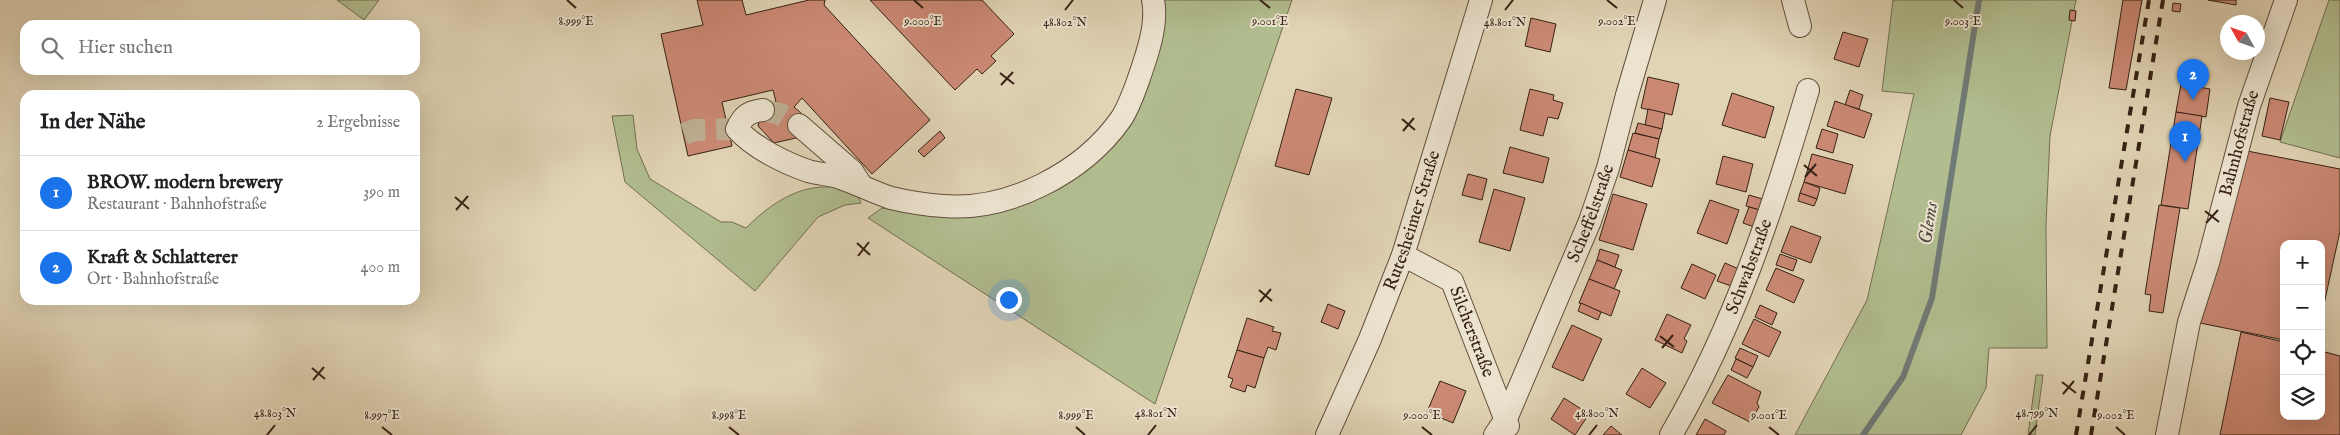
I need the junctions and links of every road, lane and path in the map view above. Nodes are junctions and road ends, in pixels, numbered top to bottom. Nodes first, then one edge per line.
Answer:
1 (1153, 0) edge
2 (1481, 0) edge
3 (1656, 0) edge
4 (1793, 0) edge
5 (2286, 0) edge
6 (1800, 26) dead end
7 (1808, 90) dead end
8 (763, 110) tunnel mouth
9 (799, 124) tunnel mouth
10 (862, 186) junction
11 (1402, 255) junction
12 (1503, 430) edge
13 (2166, 432) edge
14 (1327, 435) edge
15 (1671, 435) edge

1 - 10 street
2 - 11 street, Rutesheimer Straße
3 - 12 street, Scheffelstraße
4 - 6 street
5 - 13 street, Bahnhofstraße
7 - 15 street, Schwabstraße
8 - 10 street
9 - 10 street
11 - 12 street, Silcherstraße
11 - 14 street, Rutesheimer Straße

